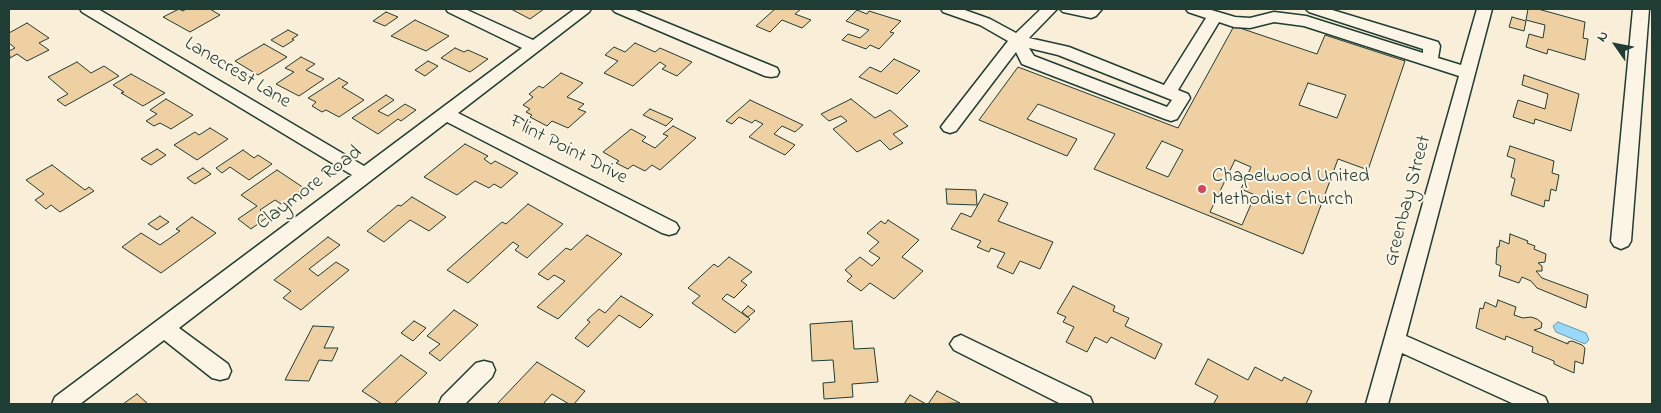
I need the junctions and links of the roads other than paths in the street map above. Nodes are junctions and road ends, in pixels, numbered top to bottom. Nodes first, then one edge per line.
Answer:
1 (87, 9) edge
2 (453, 9) edge
3 (584, 9) edge
4 (620, 9) edge
5 (948, 9) edge
6 (1050, 9) edge
7 (1068, 9) edge
8 (1094, 9) edge
9 (1193, 9) edge
10 (1314, 9) edge
11 (1485, 9) edge
12 (1641, 9) edge
13 (1271, 13) edge
14 (1214, 16) junction
15 (1018, 40) junction
16 (534, 47) junction
17 (1429, 61) junction
18 (771, 72) dead end
19 (1468, 73) junction
20 (1168, 92) junction
21 (446, 114) junction
22 (950, 127) dead end
23 (365, 176) junction
24 (668, 228) dead end
25 (1620, 241) dead end
26 (164, 328) junction
27 (1394, 340) junction
28 (962, 344) dead end
29 (484, 370) dead end
30 (220, 371) dead end
31 (63, 404) edge
32 (450, 404) edge
33 (1082, 404) edge
34 (1377, 404) edge
35 (1537, 404) edge

1 - 23 street, Lanecrest Lane
2 - 16 street
3 - 16 street, Claymore Road
4 - 18 street
5 - 15 street
6 - 15 street
7 - 8 street
9 - 14 street
10 - 17 street
11 - 19 street, Greenbay Street
12 - 25 street
13 - 14 street
13 - 17 street
14 - 20 street
15 - 20 street
15 - 20 street
15 - 22 street
16 - 21 street, Claymore Road
17 - 19 street
19 - 27 street, Greenbay Street
21 - 23 street, Claymore Road
21 - 24 street, Flint Point Drive
23 - 26 street, Claymore Road
26 - 30 street
26 - 31 street, Claymore Road
27 - 34 street, Greenbay Street
27 - 35 street
28 - 33 street
29 - 32 street

